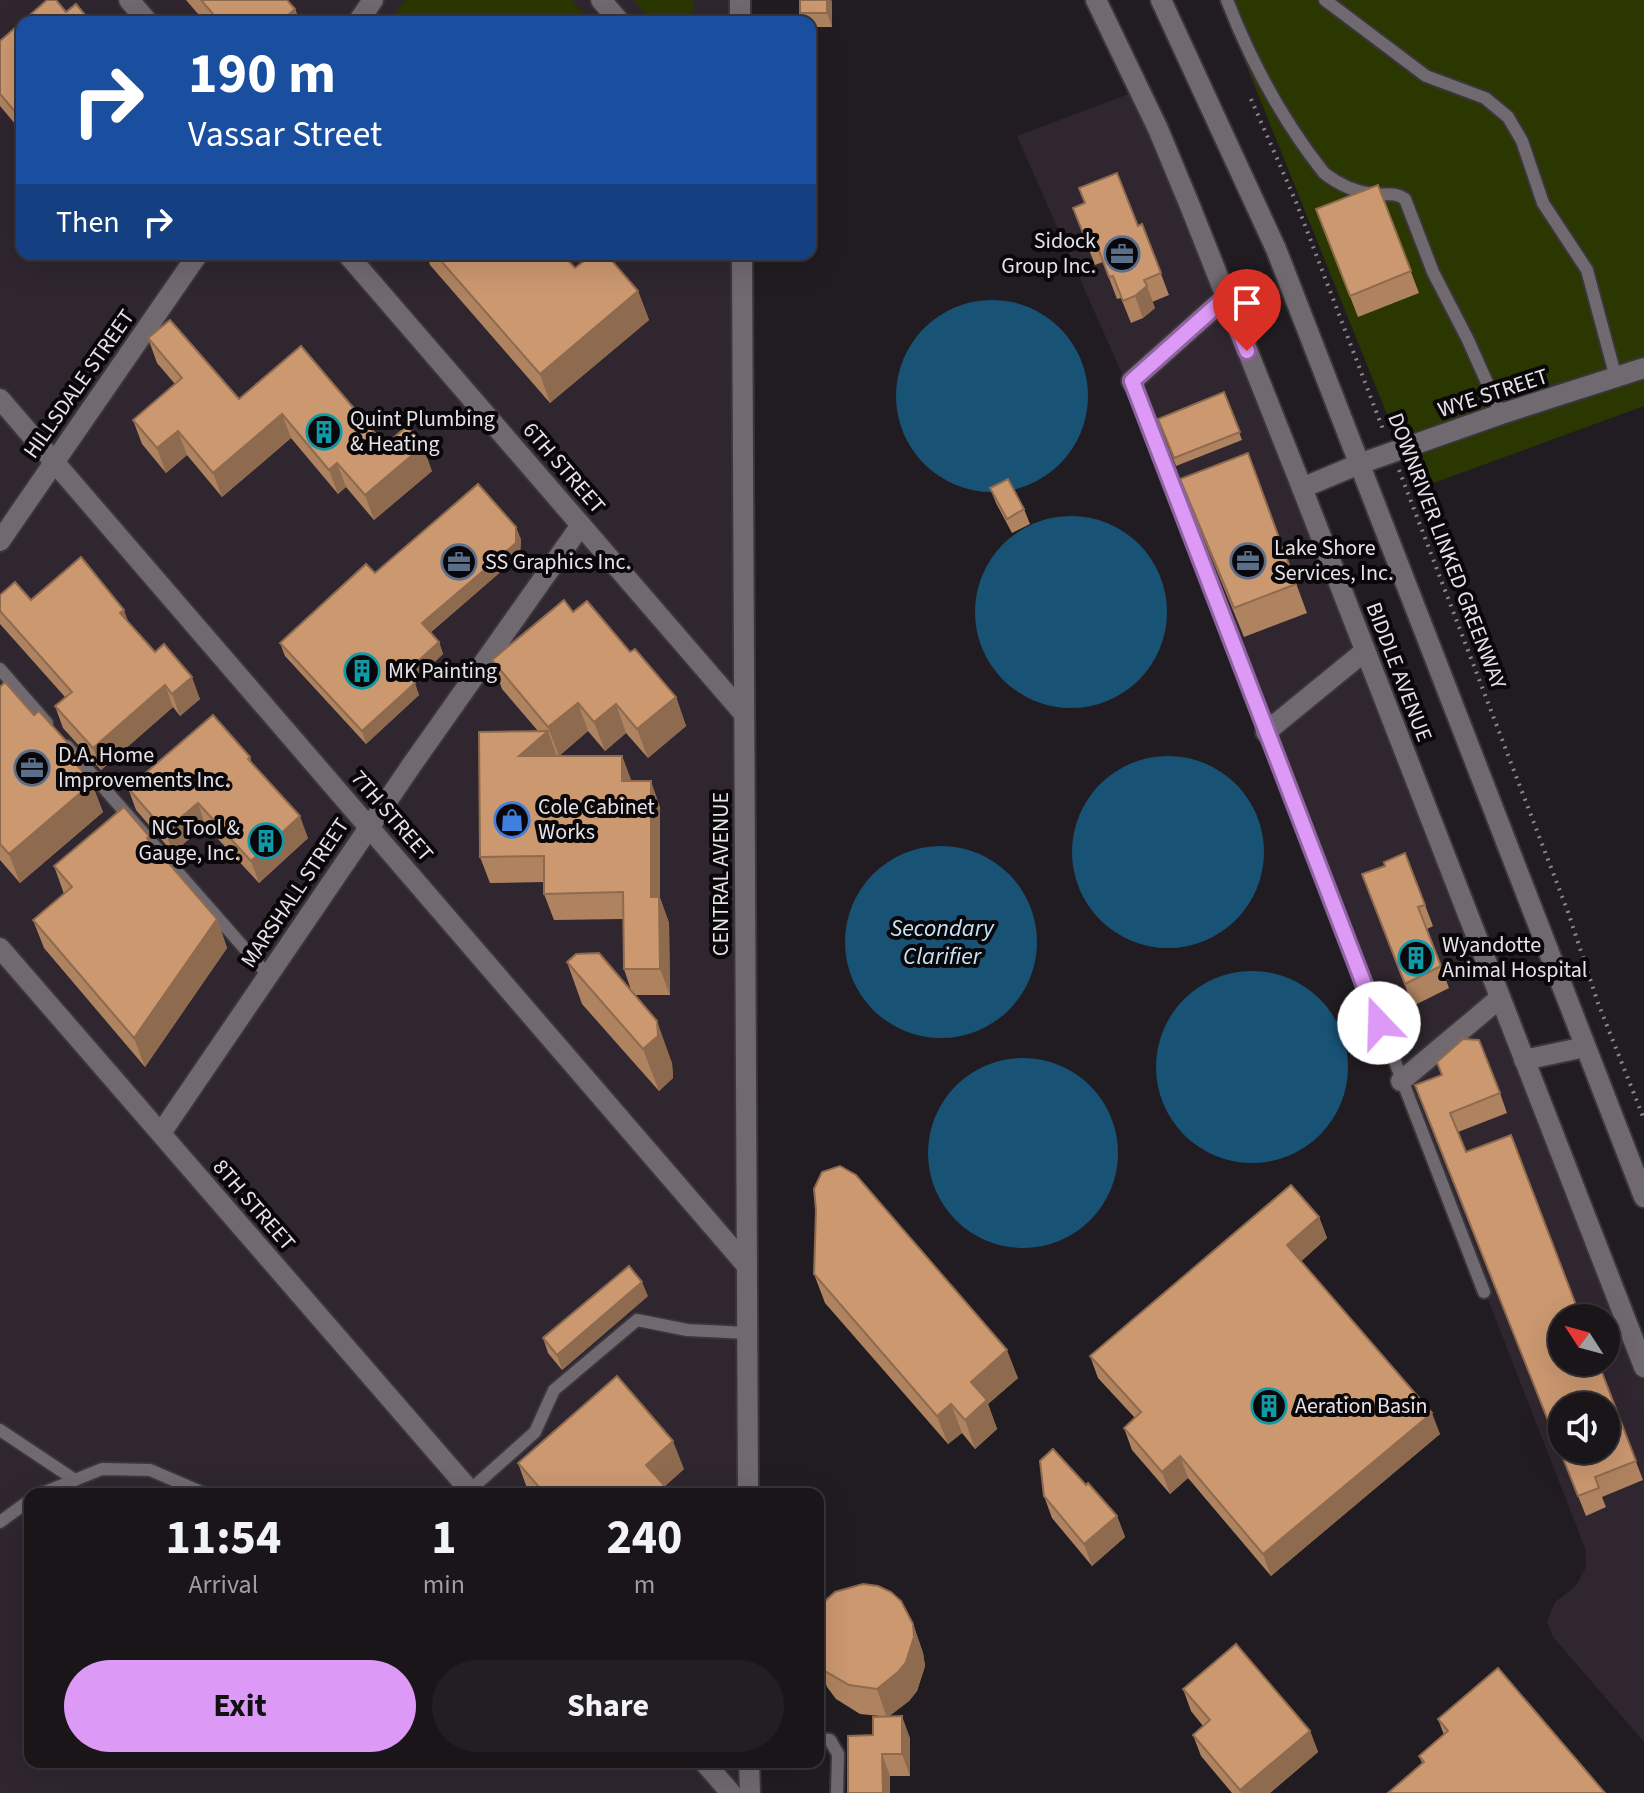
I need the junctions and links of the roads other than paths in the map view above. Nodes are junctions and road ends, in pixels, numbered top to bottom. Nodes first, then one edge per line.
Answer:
1 (129, 0) edge
2 (601, 0) edge
3 (1096, 0) edge
4 (1161, 0) edge
5 (1227, 0) edge
6 (1325, 0) edge
7 (143, 16) edge
8 (615, 16) edge
9 (194, 260) edge
10 (352, 260) edge
11 (742, 260) edge
12 (1226, 297) junction
13 (1644, 368) edge
14 (1616, 378) junction
15 (1132, 381) joint
16 (0, 399) edge
17 (1501, 414) junction
18 (54, 462) junction
19 (1359, 464) junction
20 (1302, 488) junction
21 (581, 525) junction
22 (0, 541) edge
23 (1365, 651) junction
24 (0, 669) edge
25 (744, 714) junction
26 (52, 728) edge
27 (1266, 732) junction
28 (62, 739) edge
29 (369, 827) junction
30 (0, 948) edge
31 (268, 975) junction
32 (1500, 998) junction
33 (1585, 1047) junction
34 (1524, 1060) junction
35 (1401, 1081) junction
36 (161, 1133) junction
37 (1644, 1197) edge
38 (747, 1266) junction
39 (1484, 1292) dead end
40 (747, 1333) junction
41 (1644, 1367) edge
42 (0, 1430) edge
43 (75, 1480) junction
44 (55, 1488) edge
45 (192, 1488) edge
46 (468, 1488) edge
47 (475, 1488) edge
48 (748, 1488) edge
49 (24, 1504) edge
50 (0, 1522) edge
51 (824, 1740) edge
52 (709, 1768) edge
53 (749, 1768) edge
54 (731, 1793) edge
55 (750, 1793) edge
56 (837, 1793) edge

1 - 7 street
2 - 8 street
3 - 12 street, BIDDLE AVENUE
4 - 19 street, BIDDLE AVENUE
5 - 17 lane
6 - 14 lane
9 - 18 street, HILLSDALE STREET
10 - 21 street, 6TH STREET
11 - 25 street, CENTRAL AVENUE
12 - 15 street
12 - 20 street, BIDDLE AVENUE
13 - 14 street, WYE STREET
14 - 17 street, WYE STREET
15 - 27 lane
16 - 18 street, 7TH STREET
17 - 19 street, WYE STREET
18 - 22 street, HILLSDALE STREET
18 - 29 street, 7TH STREET
19 - 20 street, WYE STREET
19 - 33 street, BIDDLE AVENUE
20 - 23 street, BIDDLE AVENUE
21 - 25 street, 6TH STREET
21 - 29 street, MARSHALL STREET
23 - 27 street
23 - 32 street, BIDDLE AVENUE
24 - 26 lane
25 - 38 street, CENTRAL AVENUE
27 - 35 lane
28 - 31 lane
29 - 31 street, MARSHALL STREET
29 - 38 street, 7TH STREET
30 - 36 street, 8TH STREET
31 - 36 street, MARSHALL STREET
32 - 34 street, BIDDLE AVENUE
32 - 35 street
33 - 34 street
33 - 37 street, BIDDLE AVENUE
34 - 41 street, BIDDLE AVENUE
35 - 39 lane
36 - 46 street, 8TH STREET
38 - 40 street, CENTRAL AVENUE
40 - 47 lane
40 - 48 street, CENTRAL AVENUE
42 - 43 lane
43 - 44 lane
43 - 45 lane
49 - 50 lane
51 - 56 lane
52 - 54 street
53 - 55 street

